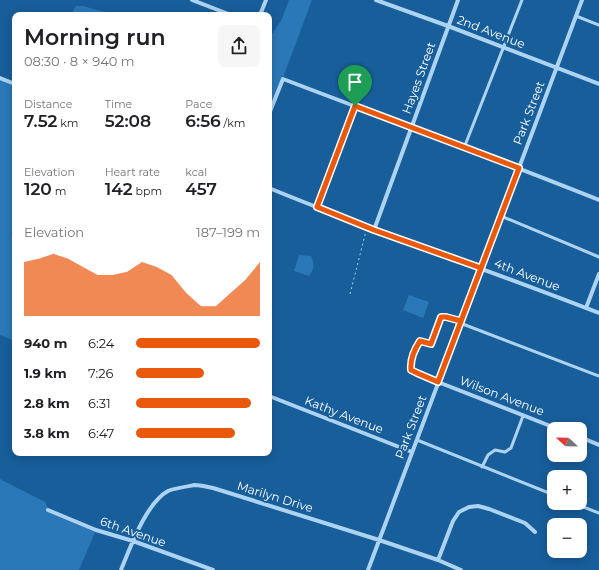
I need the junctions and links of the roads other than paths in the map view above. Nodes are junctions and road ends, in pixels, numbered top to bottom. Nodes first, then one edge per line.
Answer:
1 (192, 0) edge
2 (266, 0) edge
3 (376, 0) edge
4 (458, 0) edge
5 (522, 0) edge
6 (582, 0) edge
7 (223, 12) edge
8 (261, 12) edge
9 (576, 16) junction
10 (599, 25) edge
11 (448, 26) junction
12 (503, 48) junction
13 (556, 68) junction
14 (0, 78) edge
15 (12, 83) edge
16 (599, 84) edge
17 (272, 106) edge
18 (355, 106) junction
19 (412, 128) junction
20 (464, 148) junction
21 (519, 168) junction
22 (272, 189) edge
23 (599, 200) edge
24 (317, 207) junction
25 (501, 216) junction
26 (374, 230) junction
27 (599, 257) edge
28 (481, 268) junction
29 (599, 274) edge
30 (586, 308) junction
31 (599, 313) edge
32 (461, 322) junction
33 (599, 376) edge
34 (438, 382) junction
35 (272, 397) edge
36 (523, 416) junction
37 (547, 425) edge
38 (417, 440) junction
39 (587, 441) edge
40 (599, 445) edge
41 (412, 452) junction
42 (482, 467) junction
43 (547, 492) edge
44 (587, 508) edge
45 (48, 510) dead end
46 (599, 513) edge
47 (535, 532) dead end
48 (379, 540) junction
49 (133, 541) junction
50 (438, 560) junction
51 (206, 569) edge
52 (122, 570) edge
53 (213, 570) edge
54 (368, 570) edge
55 (461, 570) edge

1 - 7 street
2 - 8 street
3 - 11 street, 2nd Avenue
4 - 11 street, Hayes Street
5 - 12 lane
6 - 9 street, Park Street
9 - 10 lane
9 - 13 street, Park Street
11 - 12 street, 2nd Avenue
11 - 19 street, Hayes Street
12 - 13 street, 2nd Avenue
12 - 20 lane
13 - 16 street, 2nd Avenue
13 - 21 street, Park Street
14 - 15 street
17 - 18 street
18 - 19 street
18 - 24 lane
19 - 20 street
19 - 26 street, Hayes Street
20 - 21 street
21 - 23 street
21 - 25 street, Park Street
22 - 24 street, 4th Avenue
24 - 26 street, 4th Avenue
25 - 27 lane
25 - 28 street, Park Street
26 - 28 street, 4th Avenue
28 - 30 street, 4th Avenue
28 - 32 street, Park Street
29 - 30 street
30 - 31 street, 4th Avenue
32 - 33 lane
32 - 34 street, Park Street
32 - 34 lane
34 - 36 street, Wilson Avenue
34 - 38 street, Park Street
35 - 41 street, Kathy Avenue
36 - 37 street, Wilson Avenue
36 - 42 lane
38 - 41 street, Park Street
38 - 42 lane
39 - 40 street
41 - 48 street, Park Street
42 - 43 lane
44 - 46 lane
45 - 49 street, 6th Avenue
47 - 50 street
48 - 49 street, Marilyn Drive
48 - 50 street, Marilyn Drive
48 - 54 street, Park Street
49 - 51 street, 6th Avenue
49 - 52 street, Marilyn Drive
50 - 55 street, Marilyn Drive
51 - 53 street, 6th Avenue

